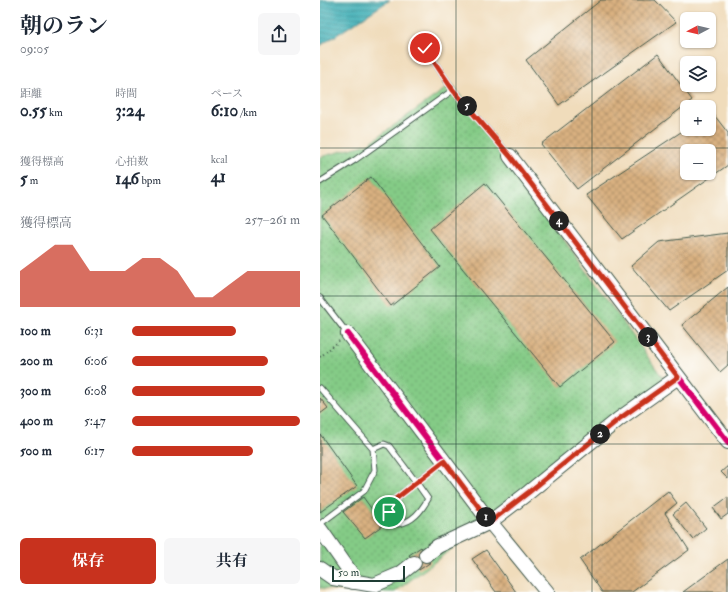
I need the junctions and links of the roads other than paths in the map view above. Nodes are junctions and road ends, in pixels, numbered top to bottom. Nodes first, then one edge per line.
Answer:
1 (425, 48) dead end
2 (453, 90) junction
3 (510, 156) joint
4 (320, 182) edge
5 (320, 298) edge
6 (348, 334) joint
7 (678, 377) junction
8 (320, 388) edge
9 (728, 442) edge
10 (373, 449) junction
11 (444, 461) junction
12 (416, 482) junction
13 (490, 522) junction
14 (320, 524) edge
15 (320, 529) edge
16 (426, 555) dead end
17 (414, 563) dead end
18 (323, 572) edge
19 (353, 582) junction
20 (547, 592) edge

1 - 2 lane
2 - 3 lane
2 - 4 lane
3 - 7 street
5 - 6 lane
6 - 11 street
7 - 9 street
7 - 13 street
8 - 10 lane
10 - 12 lane
10 - 14 lane
11 - 12 lane
11 - 13 street
12 - 12 lane
13 - 16 street
13 - 20 street
15 - 19 street
17 - 19 street
18 - 19 street

